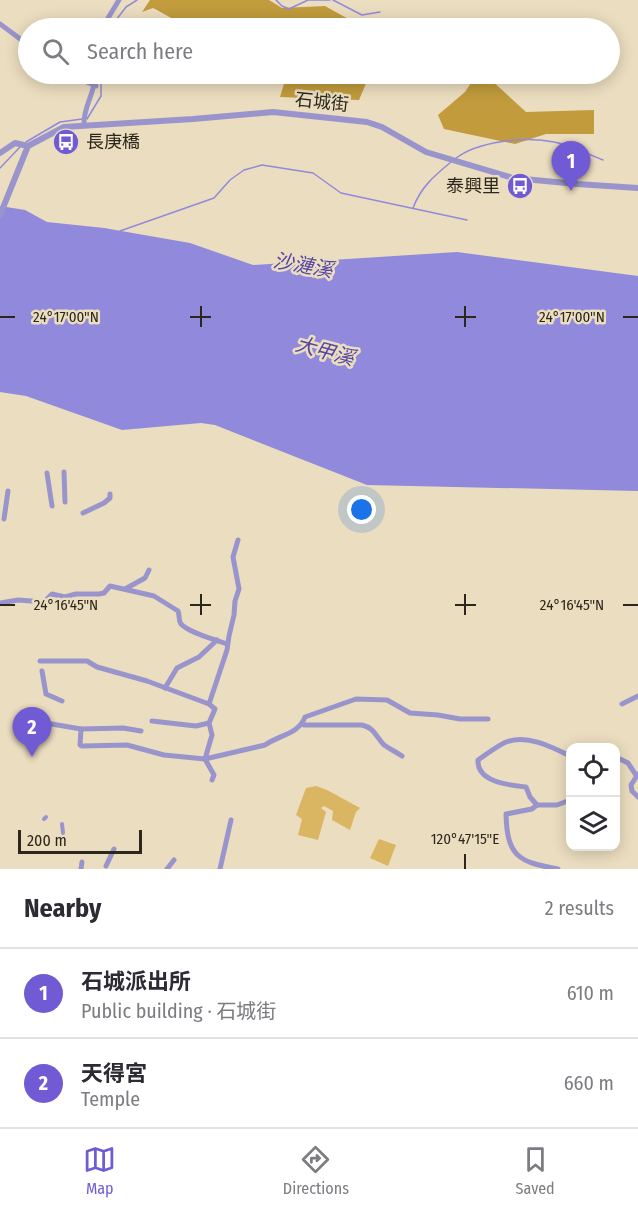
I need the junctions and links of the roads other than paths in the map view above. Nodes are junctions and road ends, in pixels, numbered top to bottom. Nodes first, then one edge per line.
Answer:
1 (119, 0) edge
2 (108, 18) edge
3 (0, 24) edge
4 (18, 37) edge
5 (92, 84) edge
6 (96, 86) joint
7 (84, 121) junction
8 (28, 146) junction
9 (0, 153) edge
10 (638, 188) edge
11 (0, 215) edge
12 (64, 472) dead end
13 (47, 473) dead end
14 (8, 491) dead end
15 (110, 494) dead end
16 (65, 502) dead end
17 (52, 506) dead end
18 (82, 513) dead end
19 (4, 519) dead end
20 (238, 540) dead end
21 (149, 570) dead end
22 (125, 589) junction
23 (0, 603) edge
24 (217, 640) junction
25 (227, 644) junction
26 (40, 661) dead end
27 (42, 671) dead end
28 (165, 688) junction
29 (638, 696) edge
30 (62, 701) dead end
31 (209, 704) junction
32 (622, 704) dead end
33 (488, 719) dead end
34 (28, 720) dead end
35 (152, 721) dead end
36 (209, 723) junction
37 (304, 725) junction
38 (81, 729) junction
39 (141, 731) dead end
40 (566, 754) edge
41 (402, 756) dead end
42 (205, 759) junction
43 (620, 760) edge
44 (637, 774) edge
45 (212, 780) dead end
46 (638, 797) edge
47 (566, 802) edge
48 (537, 805) junction
49 (231, 820) dead end
50 (62, 824) dead end
51 (63, 833) dead end
52 (114, 849) dead end
53 (174, 860) dead end
54 (82, 862) dead end
55 (106, 866) dead end
56 (547, 868) edge
57 (81, 869) edge
58 (167, 869) edge
59 (220, 869) edge
60 (558, 869) edge

1 - 2 street
3 - 4 street
5 - 6 street
6 - 7 street
7 - 8 street, 石城街
7 - 10 street, 石城街
8 - 9 street
8 - 11 street
12 - 16 street
13 - 17 street
14 - 19 street
15 - 18 street
20 - 25 street
21 - 22 street
22 - 23 street
22 - 24 street
24 - 25 street
24 - 28 street
25 - 31 street
26 - 28 street
27 - 30 street
28 - 31 street
29 - 32 street
31 - 36 street
33 - 37 street
34 - 38 street
35 - 36 street
36 - 42 street
37 - 41 street
37 - 42 street
38 - 39 street
38 - 42 street
40 - 48 street
42 - 45 street
43 - 44 street
44 - 46 street
47 - 48 street
48 - 56 street
49 - 59 street
50 - 51 street
52 - 55 street
53 - 58 street
54 - 57 street
56 - 60 street

